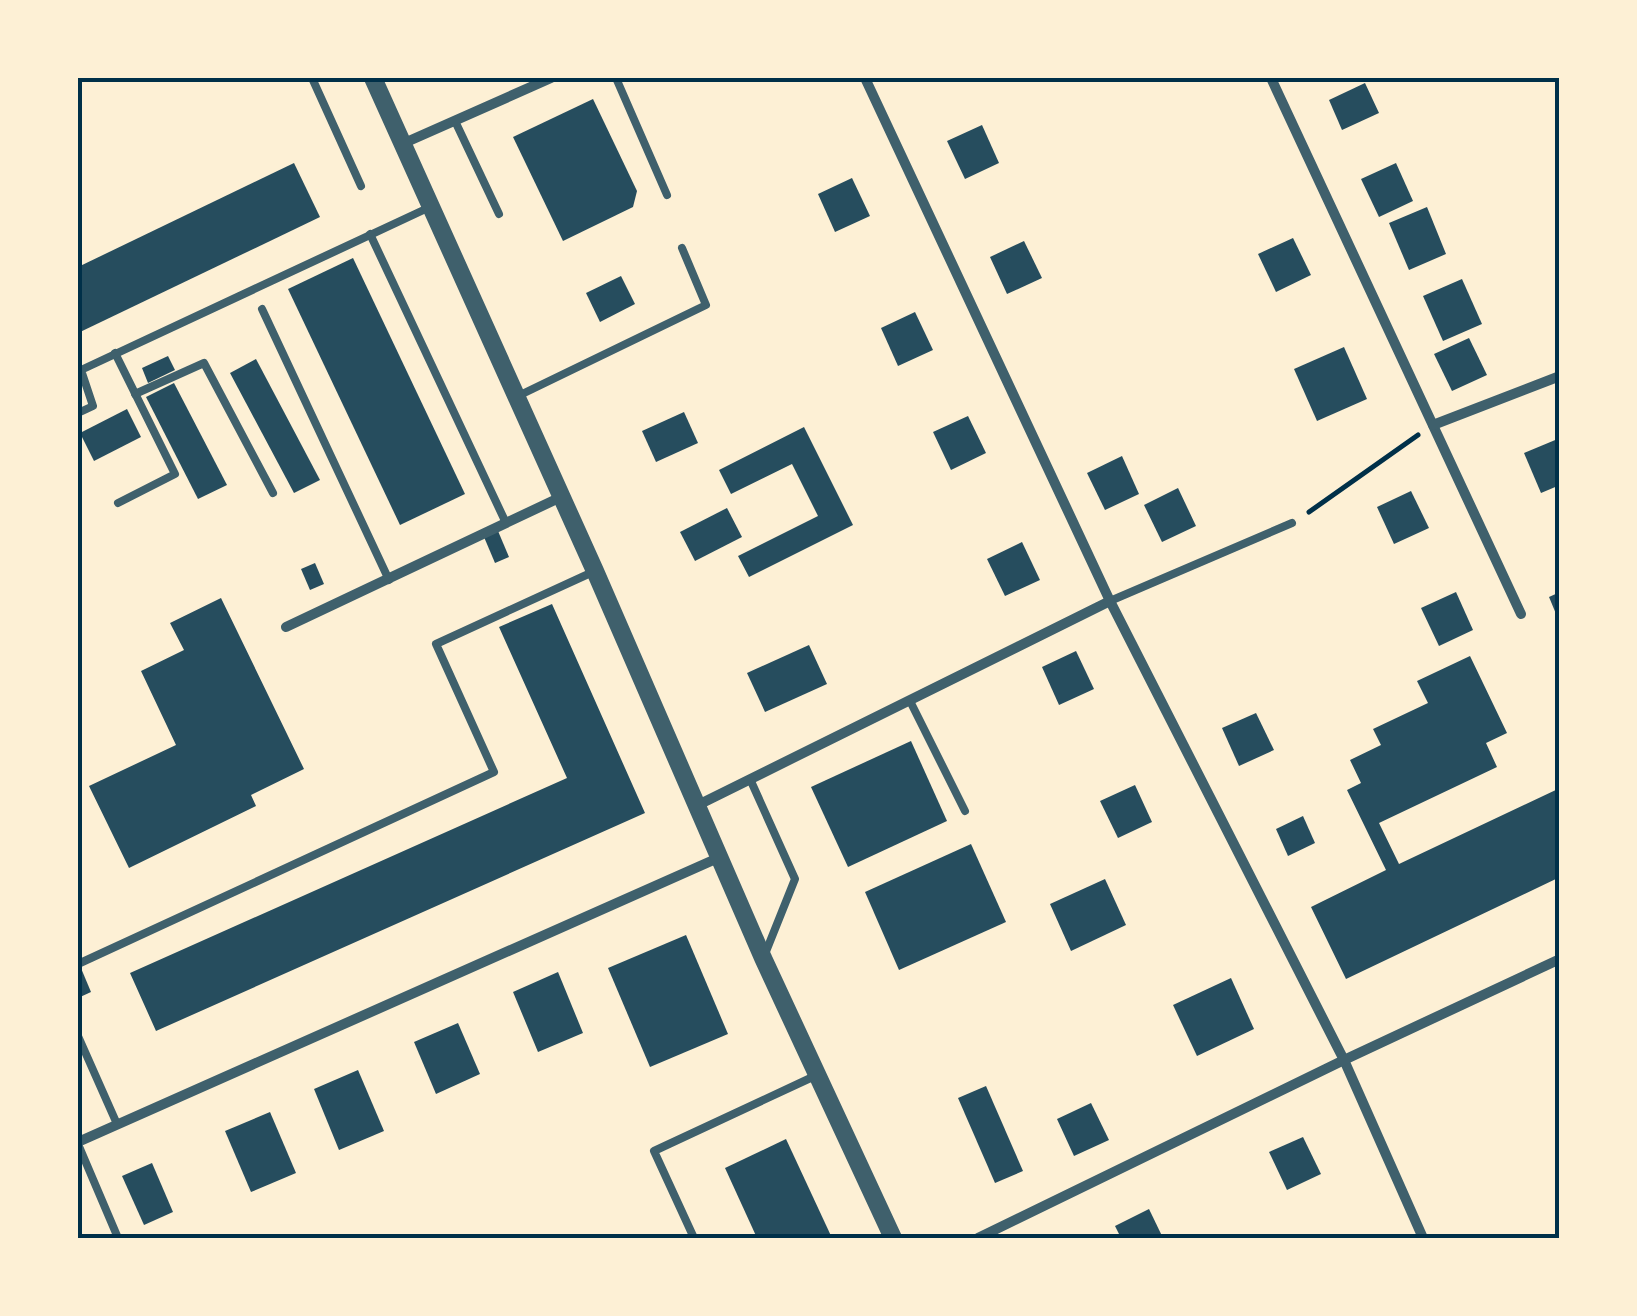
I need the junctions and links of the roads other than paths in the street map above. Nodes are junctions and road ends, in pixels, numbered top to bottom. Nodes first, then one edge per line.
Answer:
1 (312, 78) edge
2 (373, 78) edge
3 (551, 78) edge
4 (616, 78) edge
5 (865, 78) edge
6 (1272, 78) edge
7 (455, 120) junction
8 (402, 144) junction
9 (362, 186) dead end
10 (667, 194) dead end
11 (430, 207) junction
12 (498, 214) dead end
13 (370, 234) junction
14 (682, 248) dead end
15 (262, 308) dead end
16 (115, 354) junction
17 (1560, 376) edge
18 (135, 394) junction
19 (516, 397) junction
20 (78, 414) edge
21 (1433, 425) junction
22 (273, 493) dead end
23 (561, 497) junction
24 (118, 503) dead end
25 (506, 523) junction
26 (1292, 524) road end
27 (595, 572) junction
28 (389, 580) junction
29 (1110, 602) junction
30 (1521, 614) dead end
31 (286, 627) dead end
32 (910, 701) junction
33 (750, 779) junction
34 (696, 806) junction
35 (965, 812) dead end
36 (718, 858) junction
37 (763, 958) junction
38 (1560, 960) edge
39 (78, 964) edge
40 (78, 1036) edge
41 (1344, 1060) junction
42 (817, 1075) junction
43 (116, 1124) junction
44 (78, 1143) edge
45 (118, 1238) edge
46 (694, 1238) edge
47 (893, 1238) edge
48 (978, 1238) edge
49 (1423, 1238) edge

1 - 9 lane
2 - 8 street
3 - 7 street
4 - 10 lane
5 - 29 street
6 - 21 street
7 - 8 street
7 - 12 lane
8 - 11 street
11 - 13 lane
11 - 19 street
13 - 16 lane
13 - 25 lane
14 - 19 lane
15 - 28 lane
16 - 18 lane
16 - 20 lane
17 - 21 street
18 - 22 lane
18 - 24 lane
19 - 23 street
21 - 30 street
23 - 25 street
23 - 27 street
25 - 28 street
26 - 29 lane
27 - 34 street
27 - 39 lane
28 - 31 street
29 - 32 street
29 - 41 street
32 - 33 street
32 - 35 lane
33 - 34 street
33 - 37 lane
34 - 36 street
36 - 37 street
36 - 43 street
37 - 42 street
38 - 41 street
40 - 43 lane
41 - 48 street
41 - 49 street
42 - 46 lane
42 - 47 street
43 - 44 street
44 - 45 lane

